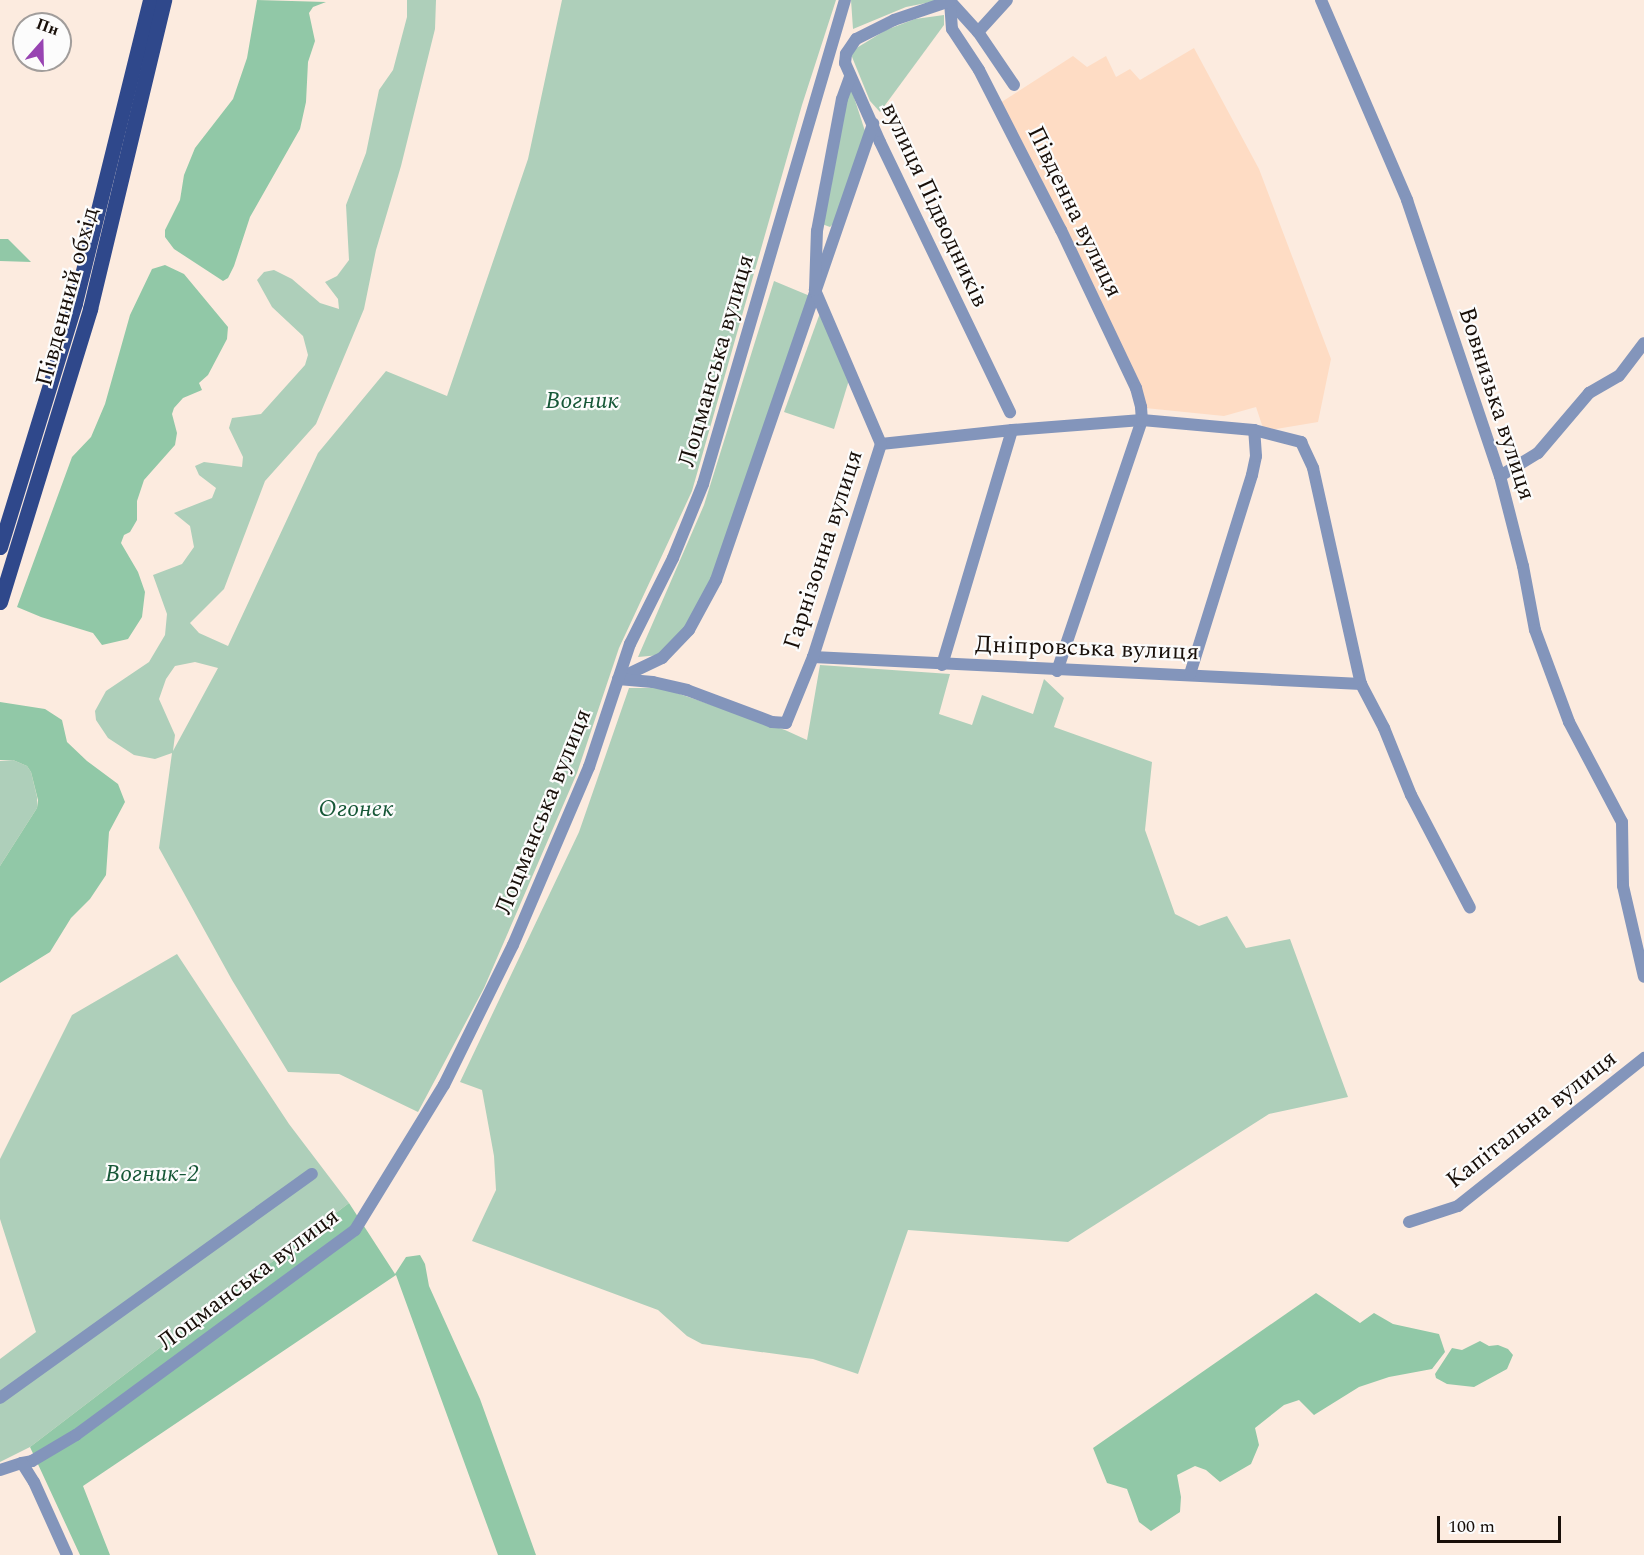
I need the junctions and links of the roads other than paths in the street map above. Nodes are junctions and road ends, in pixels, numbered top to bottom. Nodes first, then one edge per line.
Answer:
1 (150, 0) edge
2 (164, 0) edge
3 (844, 0) edge
4 (1007, 0) edge
5 (1321, 0) edge
6 (949, 1) edge
7 (838, 22) junction
8 (978, 32) junction
9 (856, 39) junction
10 (850, 77) junction
11 (1014, 85) dead end
12 (873, 123) junction
13 (815, 290) junction
14 (1644, 343) edge
15 (1010, 412) dead end
16 (1142, 420) junction
17 (1012, 430) junction
18 (1254, 430) junction
19 (880, 444) junction
20 (1500, 476) junction
21 (0, 547) edge
22 (0, 602) edge
23 (813, 657) junction
24 (942, 664) junction
25 (1058, 671) junction
26 (1190, 674) junction
27 (618, 679) junction
28 (1361, 684) junction
29 (1470, 908) dead end
30 (1644, 977) edge
31 (1644, 1058) edge
32 (312, 1174) dead end
33 (1409, 1222) dead end
34 (0, 1398) edge
35 (22, 1463) junction
36 (0, 1470) edge
37 (67, 1555) edge

1 - 21 main road, Південний обхід
2 - 22 main road, Південний обхід
3 - 7 street, Лоцманська вулиця
4 - 8 street
5 - 20 street, Вовнизька вулиця
6 - 8 street
6 - 9 street
6 - 16 street, Південна вулиця
7 - 9 street
7 - 27 street, Лоцманська вулиця
8 - 11 street
9 - 10 street, вулиця Підводників
10 - 12 street, вулиця Підводників
10 - 13 street
12 - 13 street
12 - 15 street, вулиця Підводників
13 - 19 street, Гарнізонна вулиця
13 - 27 street
14 - 20 street
16 - 17 street
16 - 18 street
16 - 25 street
17 - 19 street
17 - 24 street
18 - 26 street
18 - 28 street
19 - 23 street, Гарнізонна вулиця
20 - 30 street, Вовнизька вулиця
23 - 24 street, Дніпровська вулиця
23 - 27 street, Гарнізонна вулиця
24 - 25 street, Дніпровська вулиця
25 - 26 street, Дніпровська вулиця
26 - 28 street, Дніпровська вулиця
27 - 35 street, Лоцманська вулиця
28 - 29 street
31 - 33 street, Капітальна вулиця
32 - 34 street
35 - 36 street, Лоцманська вулиця
35 - 37 street

